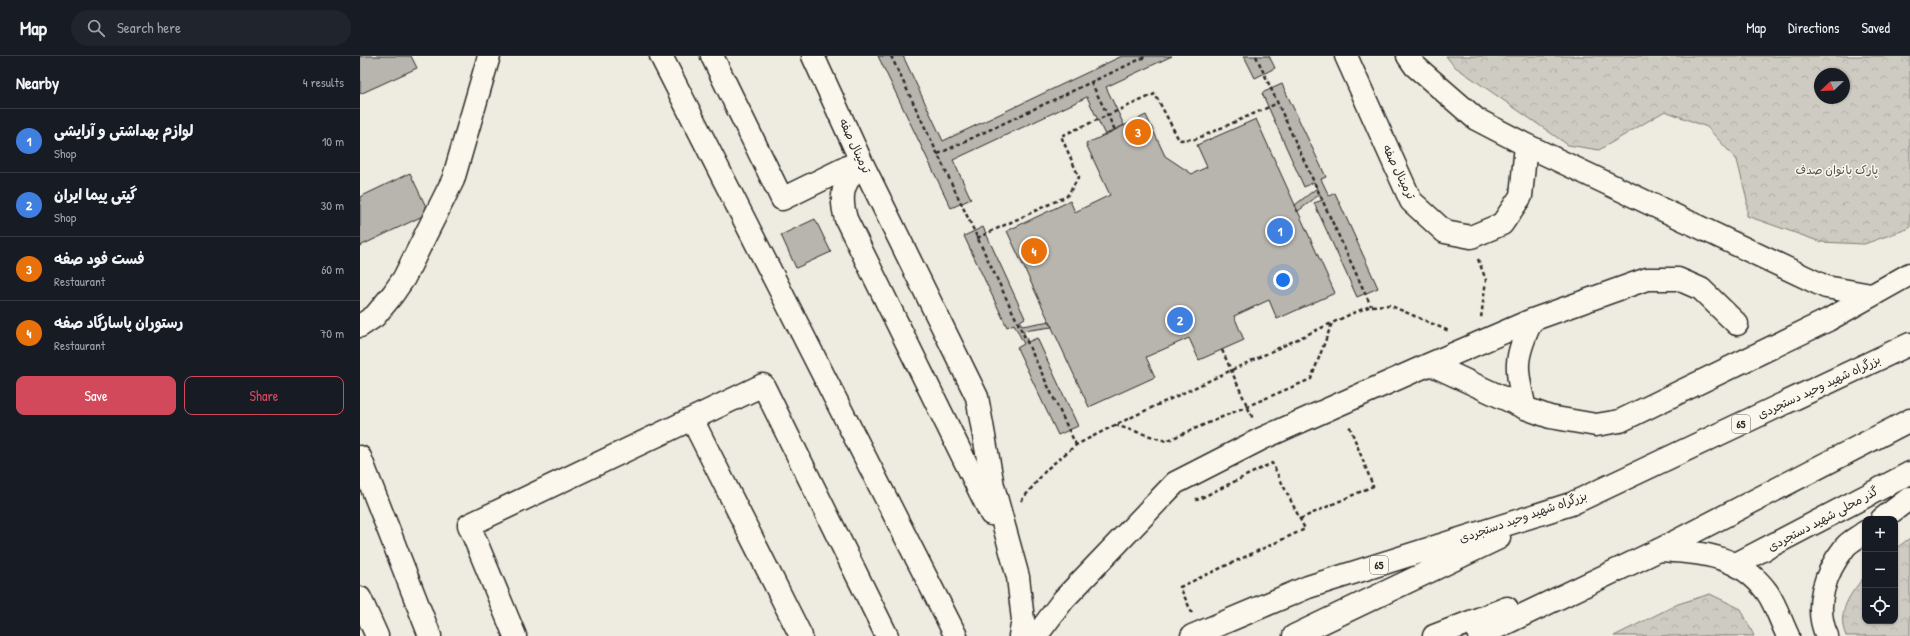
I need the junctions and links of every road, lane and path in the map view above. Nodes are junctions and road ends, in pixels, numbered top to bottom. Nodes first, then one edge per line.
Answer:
1 (489, 56) edge
2 (662, 56) edge
3 (712, 56) edge
4 (813, 56) edge
5 (891, 56) edge
6 (1147, 56) edge
7 (1256, 56) edge
8 (1346, 56) edge
9 (1408, 56) edge
10 (1091, 82) junction
11 (1278, 103) junction
12 (1115, 130) dead end
13 (1526, 145) junction
14 (938, 154) junction
15 (861, 161) junction
16 (1471, 237) junction
17 (977, 238) junction
18 (1910, 274) edge
19 (1871, 295) junction
20 (1371, 306) junction
21 (1532, 320) junction
22 (1332, 323) junction
23 (1737, 324) dead end
24 (360, 326) edge
25 (1478, 343) junction
26 (1910, 344) edge
27 (1222, 350) dead end
28 (1430, 364) junction
29 (1231, 372) junction
30 (1247, 406) junction
31 (1525, 408) junction
32 (692, 419) junction
33 (1910, 420) edge
34 (1115, 425) junction
35 (1343, 425) dead end
36 (1261, 439) junction
37 (1076, 445) junction
38 (360, 457) edge
39 (1910, 473) edge
40 (1196, 494) dead end
41 (1910, 498) edge
42 (1571, 504) junction
43 (1886, 516) edge
44 (1300, 520) junction
45 (1002, 523) junction
46 (1862, 534) edge
47 (1659, 550) junction
48 (1010, 553) junction
49 (1736, 564) junction
50 (360, 598) edge
51 (1196, 634) edge
52 (377, 636) edge
53 (430, 636) edge
54 (515, 636) edge
55 (801, 636) edge
56 (887, 636) edge
57 (956, 636) edge
58 (1020, 636) edge
59 (1036, 636) edge
60 (1294, 636) edge
61 (1434, 636) edge
62 (1479, 636) edge
63 (1788, 636) edge
64 (1827, 636) edge

1 - 24 main road
2 - 57 main road
3 - 15 main road
4 - 15 main road, ترمینال صفه
5 - 14 path
6 - 10 path
7 - 11 path
8 - 16 main road, ترمینال صفه
9 - 13 main road
10 - 12 path
10 - 14 path
11 - 17 path
11 - 20 path
13 - 16 main road
13 - 19 main road
14 - 17 path
15 - 45 main road, ترمینال صفه
15 - 48 main road
16 - 25 path
17 - 37 path
18 - 19 main road
19 - 31 main road
20 - 22 path
20 - 25 path
21 - 23 main road
21 - 25 main road
21 - 31 main road
22 - 29 path
22 - 30 path
25 - 28 main road
26 - 42 main road, بزرگراه شهید وحید دستجردی / 65
27 - 29 path
28 - 31 main road
28 - 36 main road
29 - 30 path
29 - 34 path
30 - 34 path
30 - 36 path
32 - 54 main road
32 - 55 main road
32 - 56 main road
33 - 47 main road
34 - 37 path
35 - 44 path
36 - 59 main road
37 - 45 path
38 - 53 main road
39 - 49 main road, گذر محلی شهید دستجردی
40 - 44 path
41 - 43 main road
42 - 51 main road, بزرگراه شهید وحید دستجردی / 65
42 - 60 main road
44 - 51 path
45 - 48 main road, ترمینال صفه
46 - 64 main road
47 - 49 main road
47 - 61 main road
47 - 62 main road
48 - 58 main road
49 - 63 main road
50 - 52 main road

